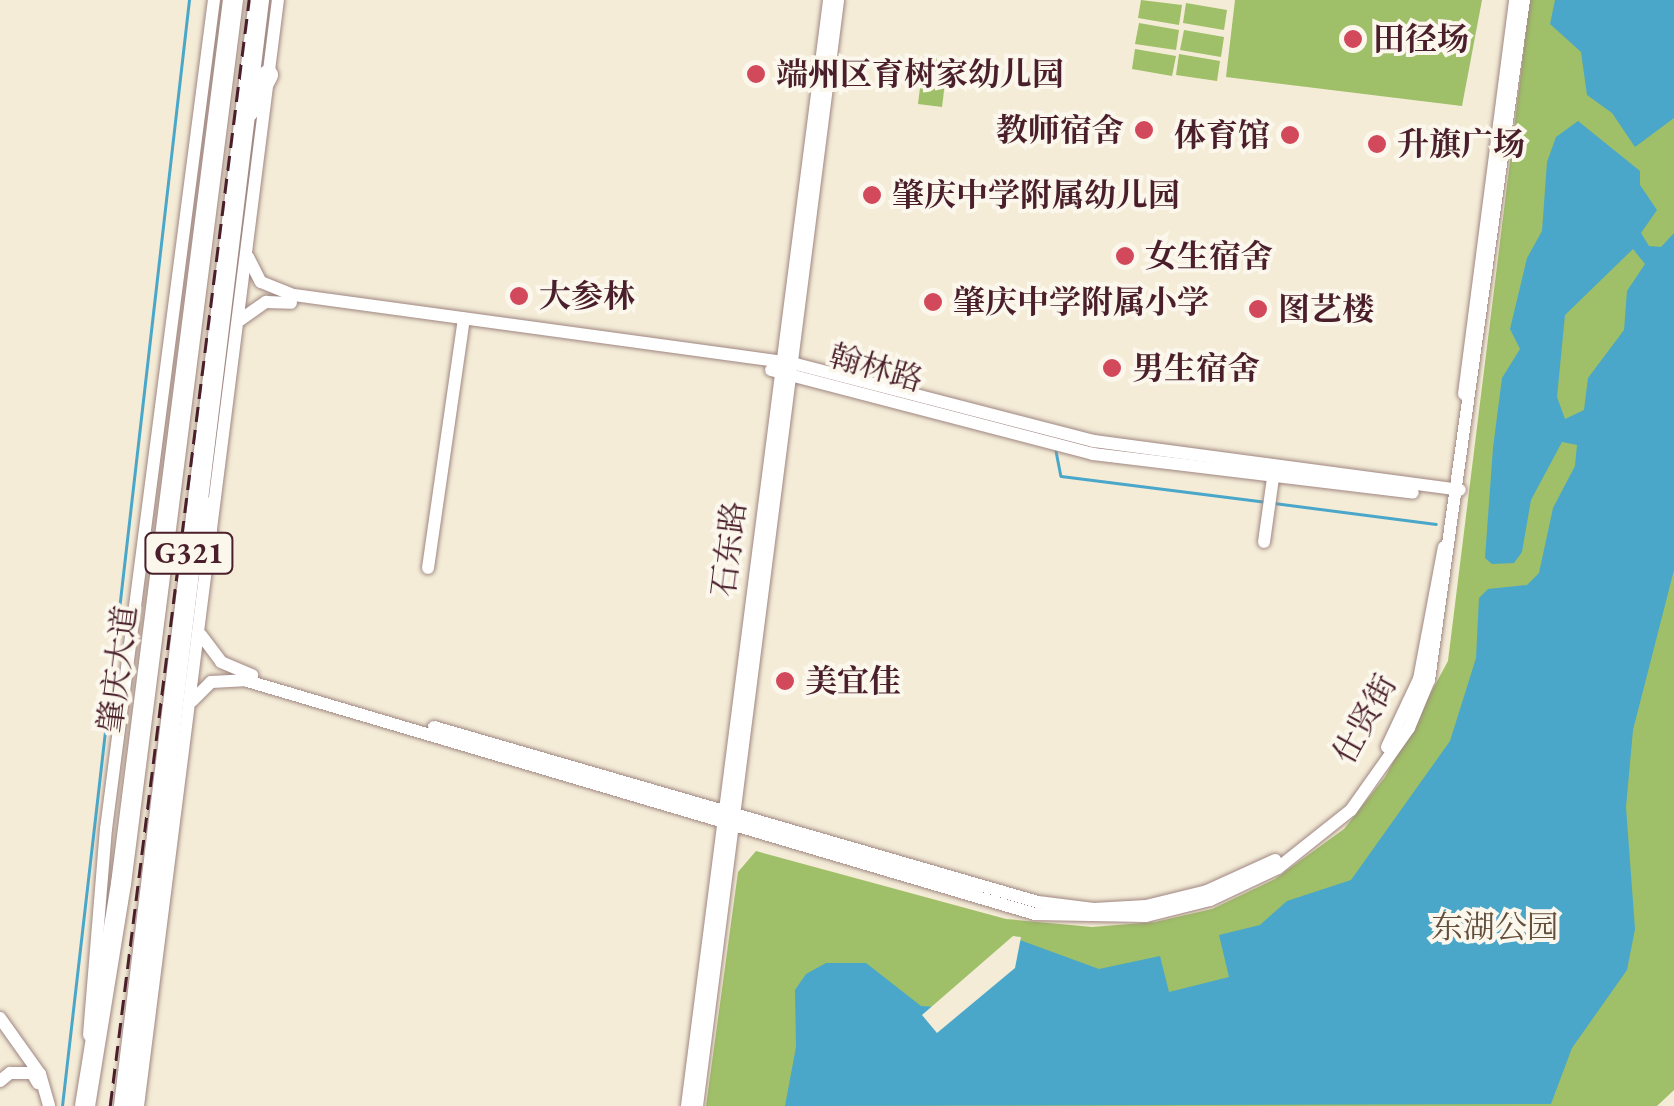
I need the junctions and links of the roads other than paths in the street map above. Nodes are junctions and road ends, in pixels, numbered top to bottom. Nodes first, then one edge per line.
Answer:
1 (214, 0) edge
2 (224, 0) edge
3 (233, 0) edge
4 (259, 0) edge
5 (278, 0) edge
6 (829, 0) edge
7 (838, 0) edge
8 (1515, 0) edge
9 (1524, 0) edge
10 (228, 36) junction
11 (268, 74) junction
12 (242, 126) junction
13 (248, 257) junction
14 (280, 297) junction
15 (240, 320) junction
16 (464, 323) junction
17 (785, 367) junction
18 (1274, 471) junction
19 (197, 489) junction
20 (1456, 494) junction
21 (1264, 542) dead end
22 (211, 551) junction
23 (428, 568) dead end
24 (200, 635) junction
25 (192, 701) junction
26 (728, 816) junction
27 (0, 1018) edge
28 (90, 1069) junction
29 (0, 1082) edge
30 (48, 1102) edge
31 (85, 1106) edge
32 (124, 1106) edge
33 (138, 1106) edge
34 (687, 1106) edge
35 (697, 1106) edge

1 - 28 street
2 - 10 highway
3 - 10 highway, 肇庆大道 / G321
4 - 12 highway, 肇庆大道 / G321
5 - 11 street
6 - 17 street, 石东路
7 - 17 street, 石东路
8 - 20 street, 仕贤街
9 - 20 street
10 - 28 highway, 肇庆大道 / G321
11 - 12 highway
11 - 13 street
12 - 19 highway, 肇庆大道 / G321
13 - 14 street
13 - 15 street
14 - 15 street
14 - 16 street, 翰林路
15 - 22 street
16 - 17 street, 翰林路
16 - 23 street
17 - 18 street, 翰林路
17 - 26 street, 石东路
18 - 20 street, 翰林路
18 - 21 street
19 - 22 highway
19 - 32 highway, 肇庆大道 / G321
20 - 26 street, 仕贤街
22 - 24 street
24 - 25 street
24 - 26 street
25 - 26 street
25 - 33 street
26 - 34 street, 石东路
26 - 35 street, 石东路
27 - 30 street
28 - 31 highway, 肇庆大道 / G321
29 - 30 street

